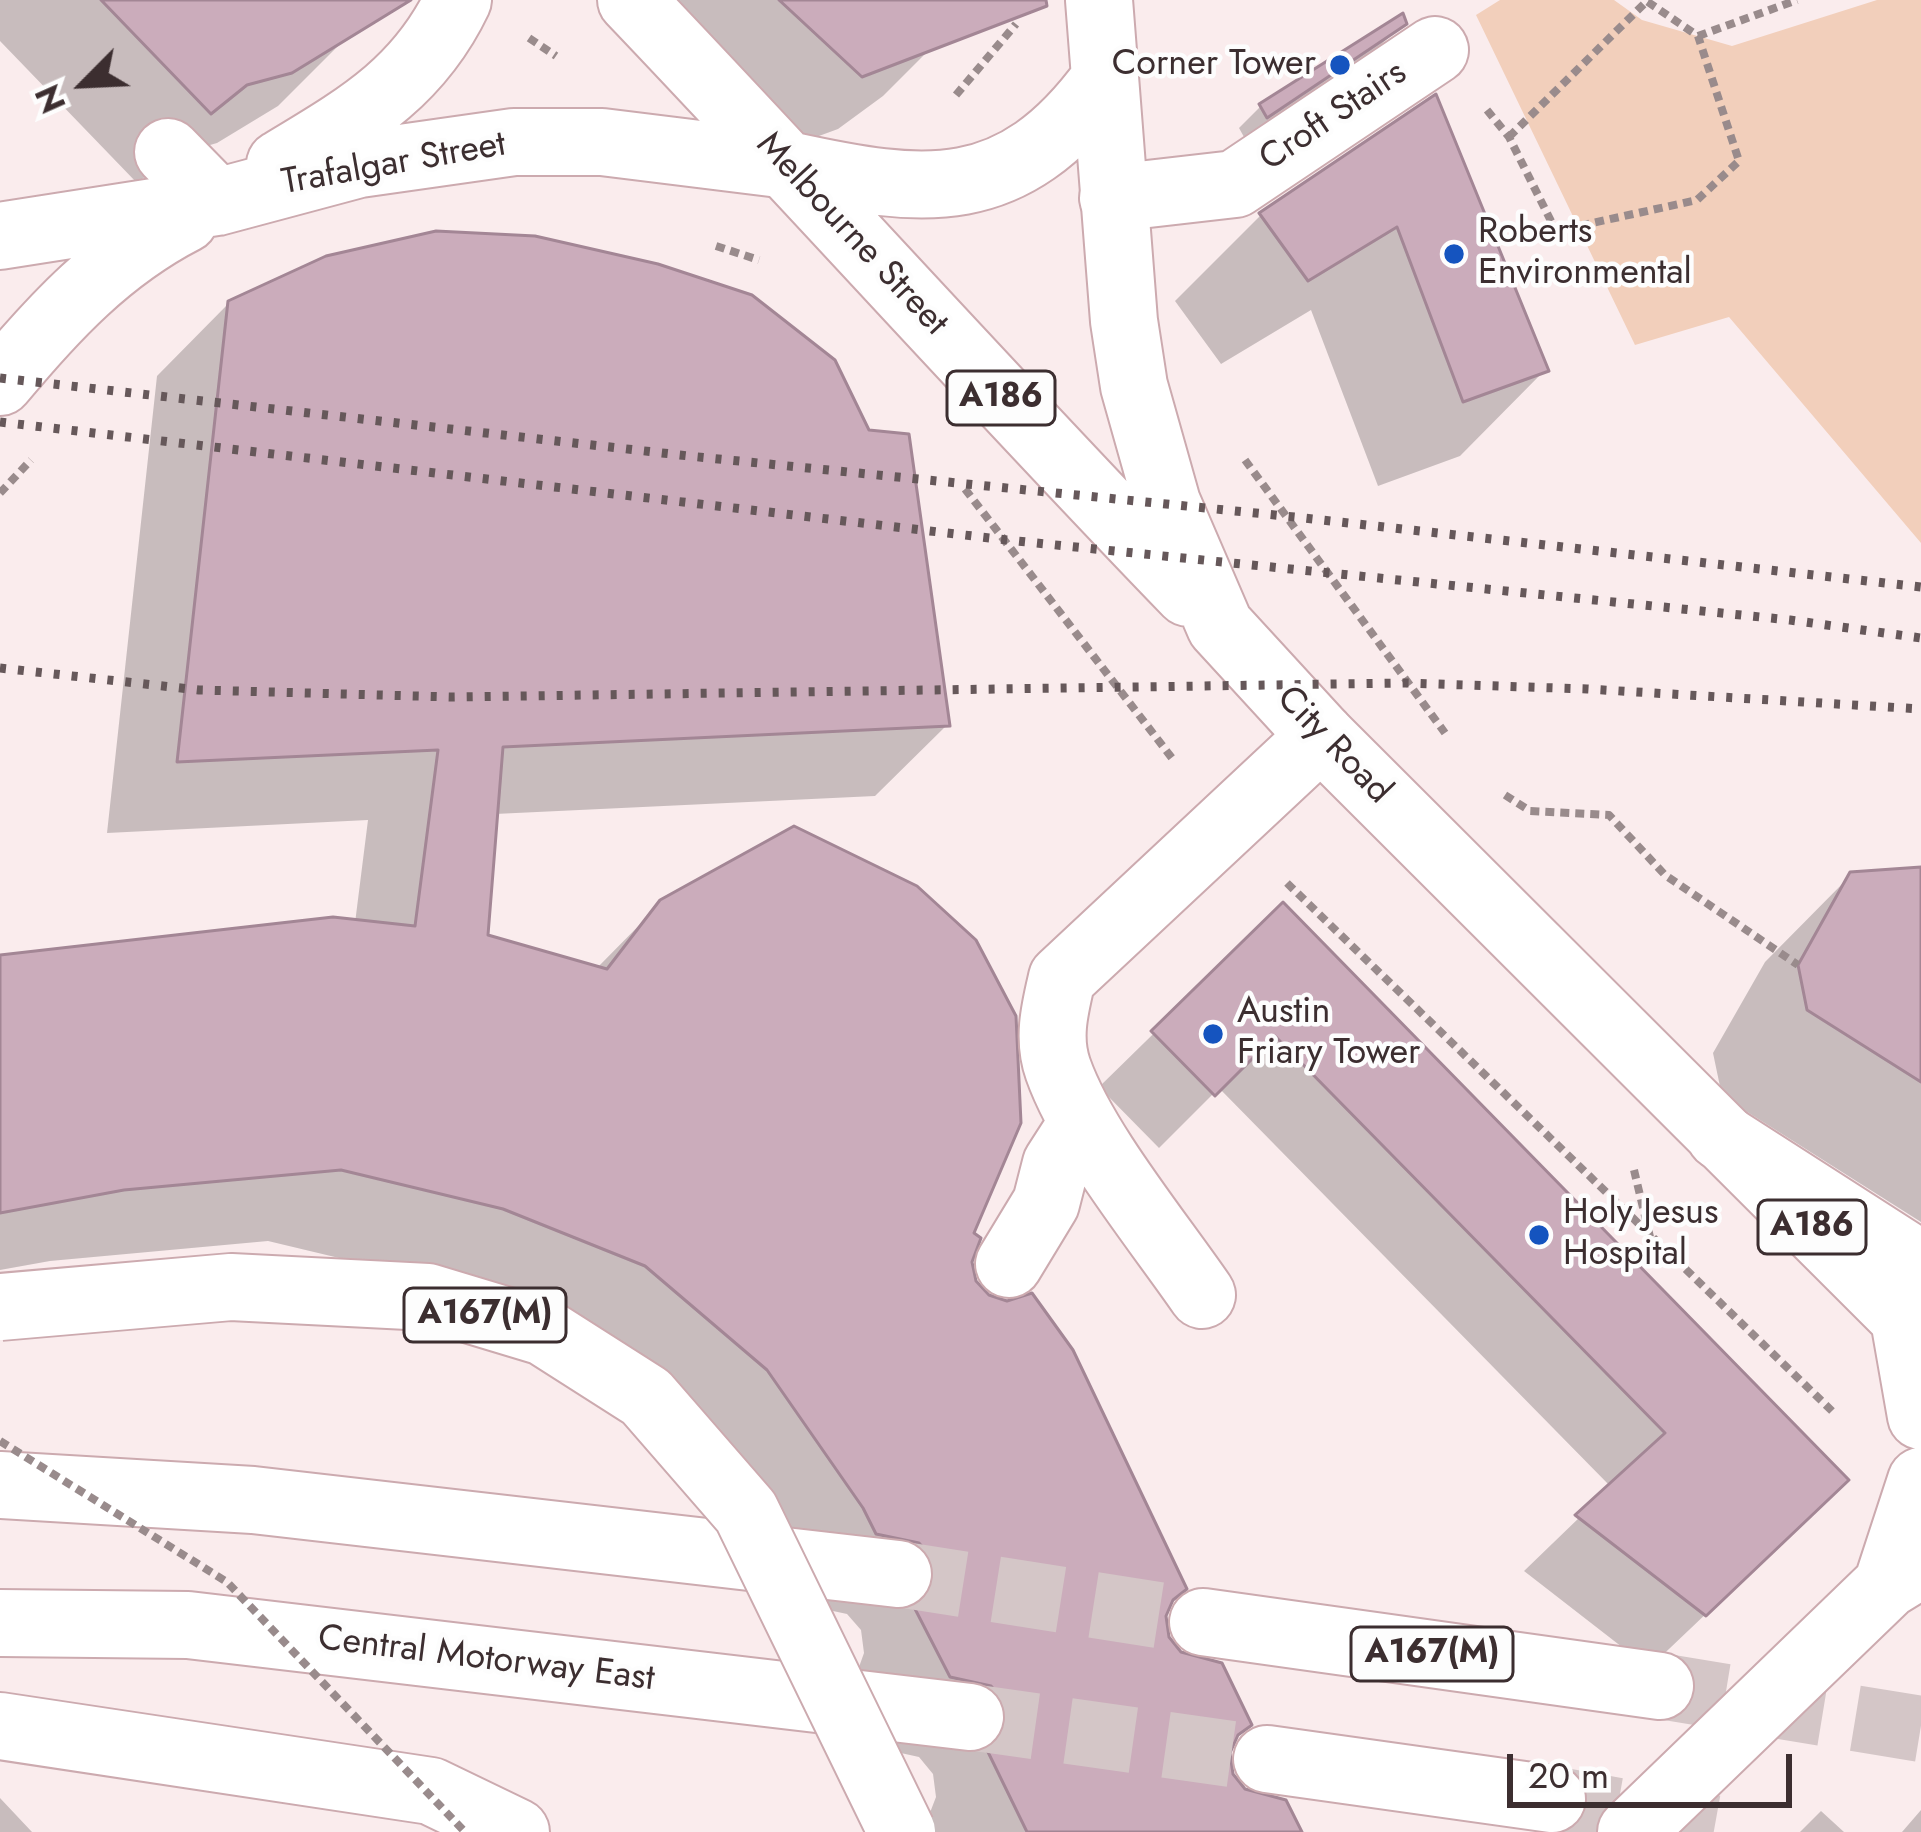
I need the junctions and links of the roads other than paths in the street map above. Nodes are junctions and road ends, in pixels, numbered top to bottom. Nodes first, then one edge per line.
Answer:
1 (458, 0) edge
2 (631, 0) edge
3 (1099, 0) edge
4 (1435, 50) road end
5 (1104, 80) junction
6 (168, 152) dead end
7 (788, 165) junction
8 (1113, 198) junction
9 (217, 202) junction
10 (0, 236) edge
11 (0, 382) edge
12 (1220, 626) junction
13 (1321, 736) junction
14 (1083, 1122) junction
15 (1009, 1264) dead end
16 (1202, 1295) dead end
17 (1915, 1306) edge
18 (0, 1307) edge
19 (1921, 1415) edge
20 (1921, 1481) edge
21 (0, 1485) edge
22 (898, 1574) tunnel mouth
23 (1904, 1575) edge
24 (1203, 1622) tunnel mouth
25 (0, 1623) edge
26 (1660, 1686) tunnel mouth
27 (970, 1717) tunnel mouth
28 (0, 1726) edge
29 (1267, 1759) tunnel mouth
30 (1552, 1799) tunnel mouth
31 (516, 1832) edge
32 (902, 1832) edge
33 (1631, 1832) edge

1 - 9 main road, Trafalgar Street
2 - 7 main road, Melbourne Street / A186
3 - 5 main road, City Road / A186
4 - 8 main road, Croft Stairs
5 - 7 main road, Trafalgar Street
5 - 8 main road, City Road / A186
6 - 9 main road
7 - 9 main road, Trafalgar Street
7 - 12 main road, Melbourne Street / A186
8 - 12 main road, City Road / A186
9 - 10 main road
9 - 11 main road, Trafalgar Street
12 - 13 main road, City Road / A186
13 - 14 main road
13 - 17 main road, City Road / A186
14 - 15 main road
14 - 16 main road
17 - 19 main road
18 - 32 main road, A167(M), bridge
20 - 23 main road
21 - 22 main road
23 - 33 main road
24 - 26 main road, A167(M)
25 - 27 main road, Central Motorway East
28 - 31 main road
29 - 30 main road

